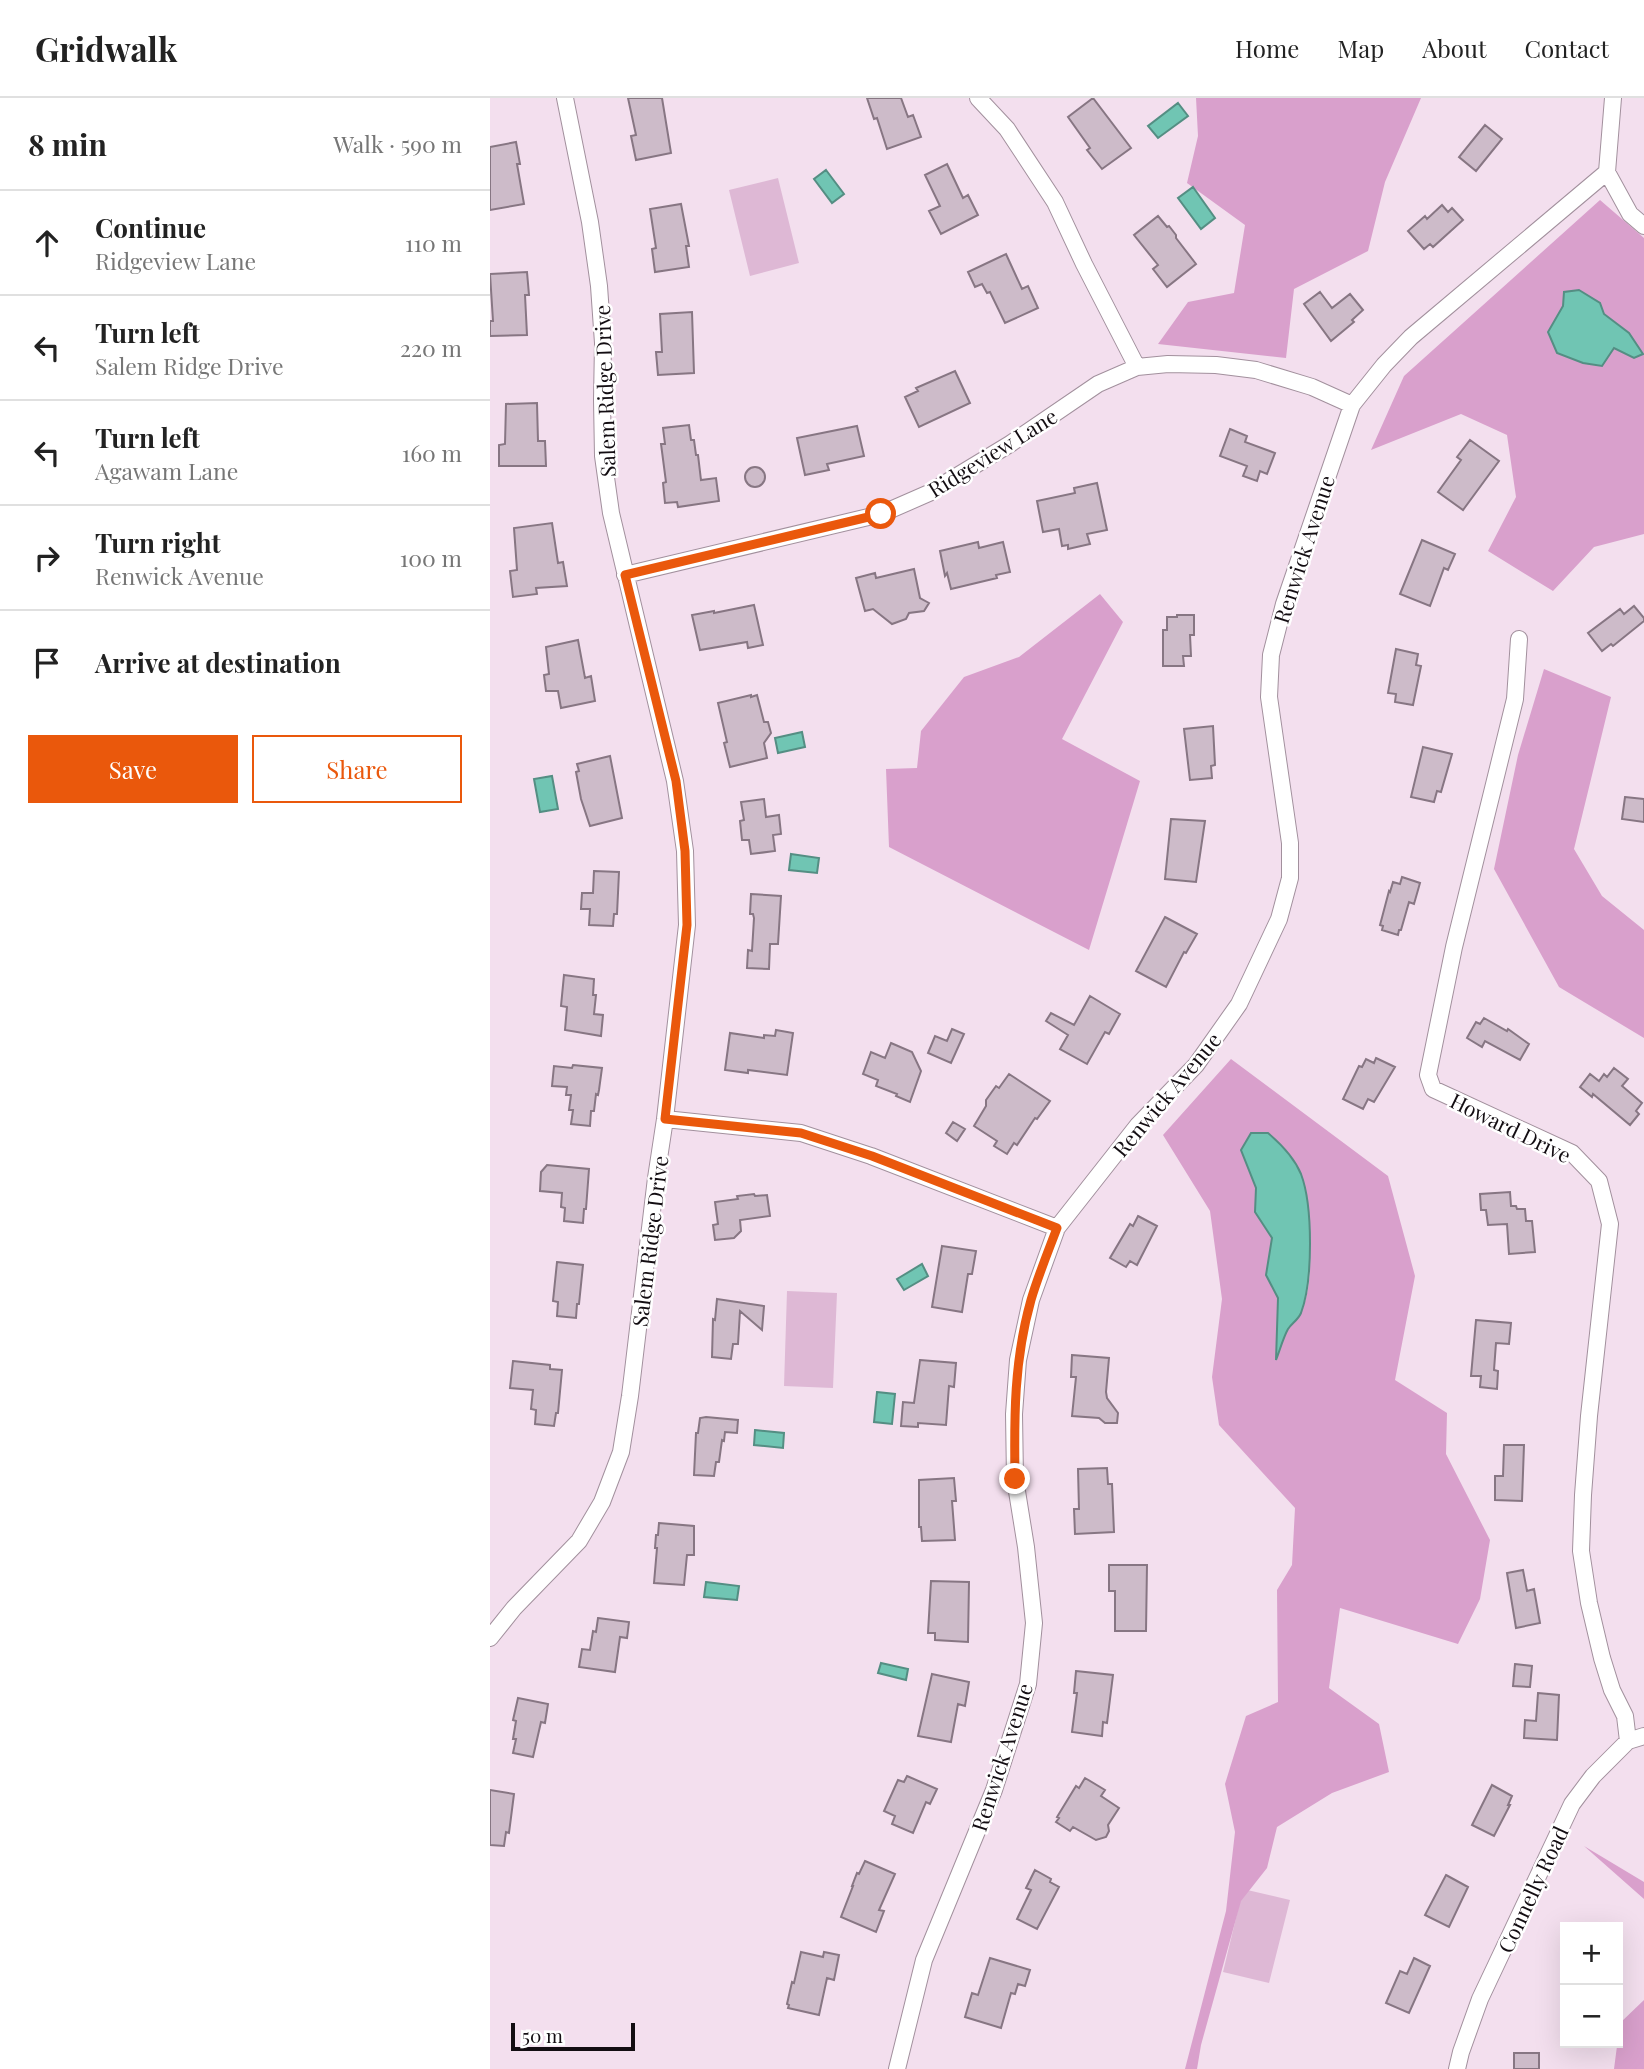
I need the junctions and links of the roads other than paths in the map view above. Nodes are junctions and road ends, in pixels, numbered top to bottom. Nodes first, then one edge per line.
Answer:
1 (565, 98) edge
2 (978, 98) edge
3 (1613, 98) edge
4 (1607, 172) junction
5 (1644, 226) edge
6 (1137, 367) junction
7 (1352, 405) junction
8 (625, 575) junction
9 (1519, 639) dead end
10 (665, 1119) junction
11 (1057, 1228) junction
12 (490, 1638) edge
13 (1644, 1736) edge
14 (1628, 1741) junction
15 (897, 2069) edge
16 (1457, 2069) edge

1 - 8 street, Salem Ridge Drive
2 - 6 street
3 - 4 street
4 - 5 street
4 - 7 street, Renwick Avenue
6 - 7 street, Ridgeview Lane
6 - 8 street, Ridgeview Lane
7 - 11 street, Renwick Avenue
8 - 10 street, Salem Ridge Drive
9 - 14 street, Howard Drive
10 - 11 street
10 - 12 street, Salem Ridge Drive
11 - 15 street, Renwick Avenue
13 - 14 street, Connelly Road
14 - 16 street, Connelly Road

